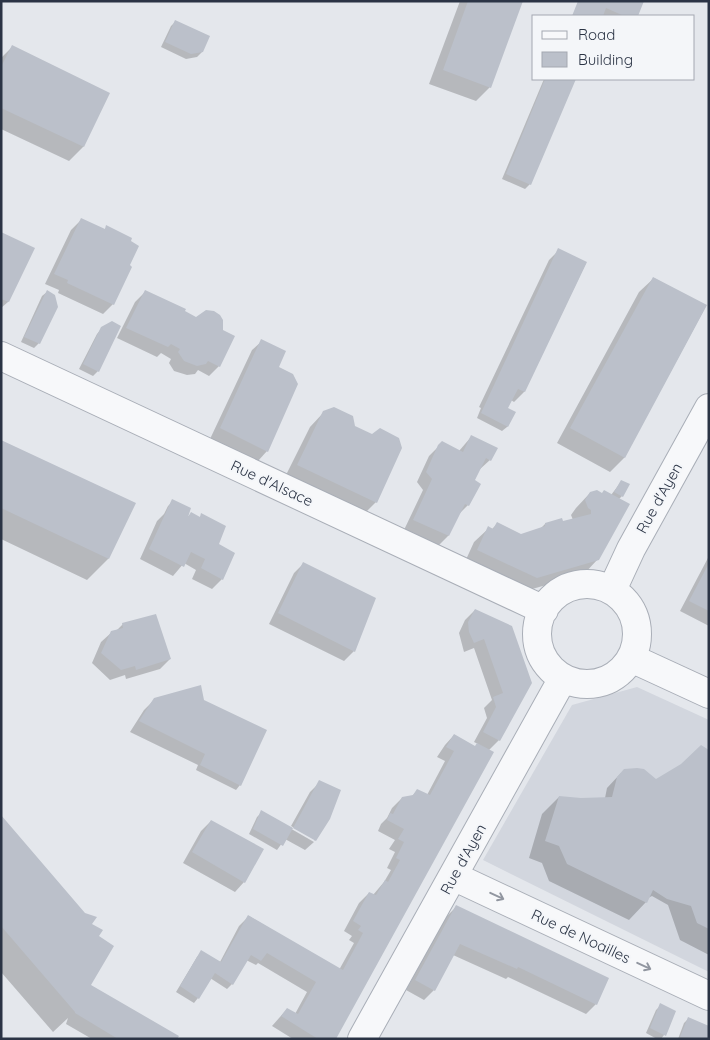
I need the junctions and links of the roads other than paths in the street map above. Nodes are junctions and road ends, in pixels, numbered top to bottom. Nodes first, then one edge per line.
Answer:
1 (1, 356) edge
2 (709, 408) edge
3 (612, 590) junction
4 (544, 610) junction
5 (631, 658) junction
6 (563, 678) junction
7 (709, 694) edge
8 (454, 876) junction
9 (709, 996) edge
10 (366, 1037) edge

1 - 4 street, Rue d'Alsace
2 - 3 street, Rue d'Ayen
3 - 4 street
3 - 5 street
4 - 6 street
5 - 6 street
5 - 7 street
6 - 8 street, Rue d'Ayen
8 -> 9 street, Rue de Noailles
8 - 10 street, Rue d'Ayen

